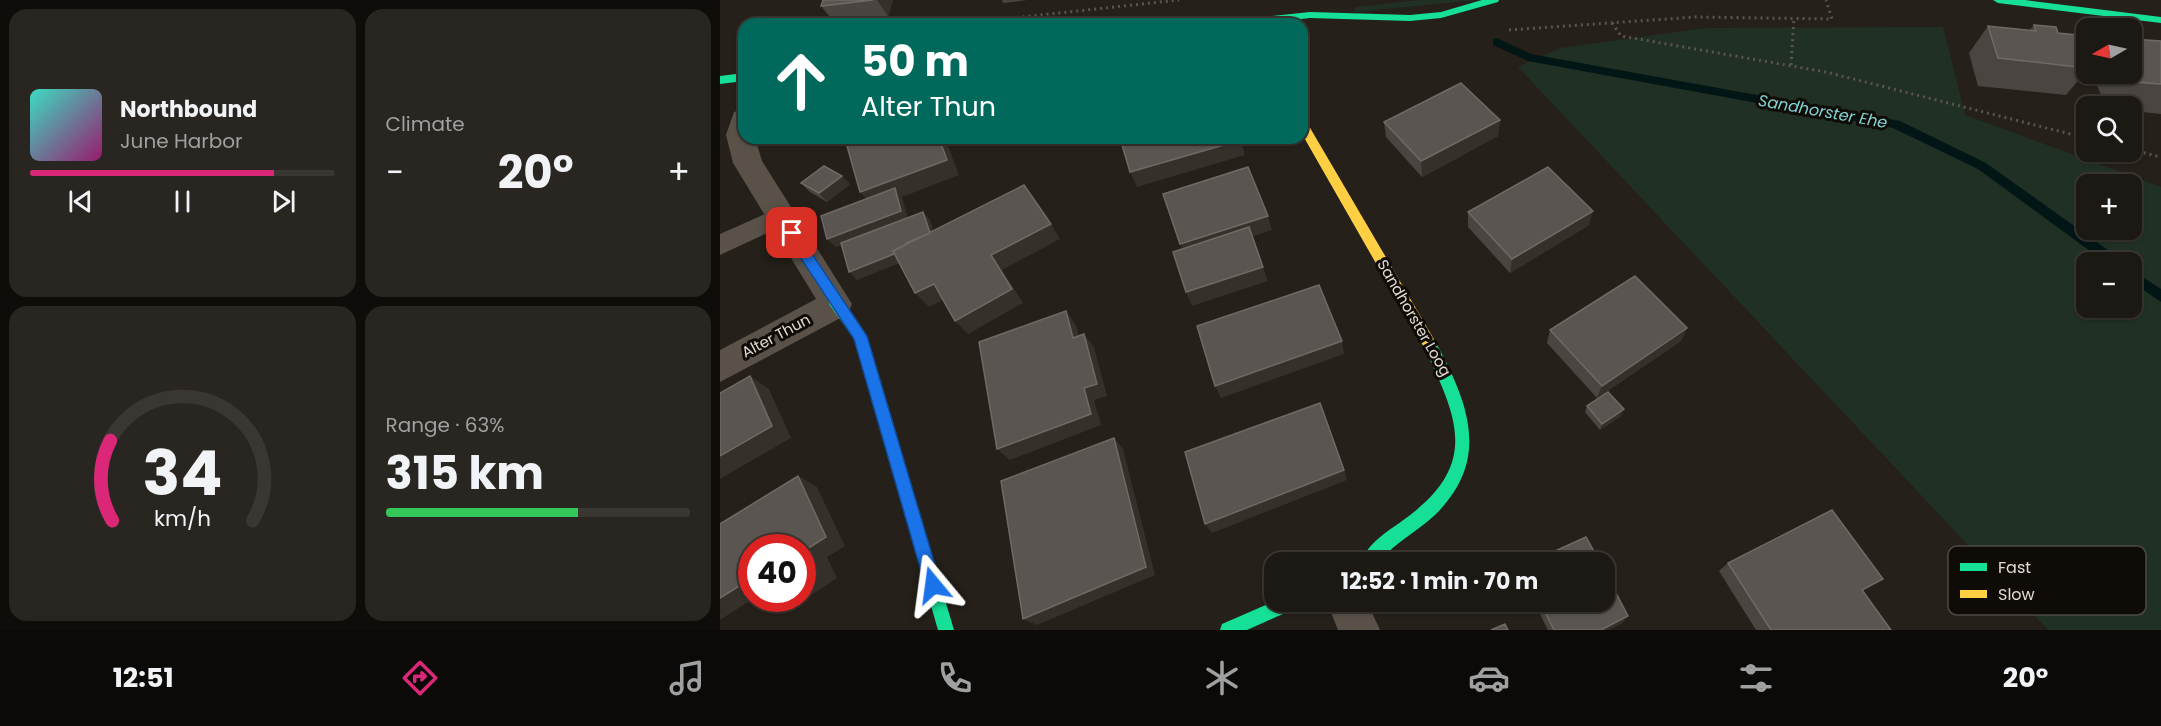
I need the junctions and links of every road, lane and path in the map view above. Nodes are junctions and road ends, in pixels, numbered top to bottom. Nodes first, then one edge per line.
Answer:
1 (1179, 0) edge
2 (1494, 0) edge
3 (1826, 0) edge
4 (1998, 0) edge
5 (1356, 3) dead end
6 (1310, 15) junction
7 (1012, 18) edge
8 (1293, 18) edge
9 (1794, 18) junction
10 (2161, 20) edge
11 (1791, 66) junction
12 (738, 78) edge
13 (720, 80) edge
14 (1308, 134) edge
15 (2076, 136) edge
16 (742, 144) edge
17 (2142, 152) edge
18 (2161, 157) edge
19 (781, 216) junction
20 (720, 245) edge
21 (836, 304) junction
22 (720, 367) edge
23 (1376, 552) edge
24 (1269, 612) edge
25 (1351, 612) edge
26 (946, 630) edge
27 (1228, 630) edge
28 (1359, 630) edge

1 - 7 path
2 - 6 street
3 - 9 path
4 - 10 street
5 - 6 street
6 - 8 street
9 - 11 path
9 - 11 path
11 - 15 path
12 - 13 street
14 - 23 street, Sandhorster Loog
16 - 19 street
17 - 18 path
19 - 20 lane
19 - 21 street
21 - 22 street, Alter Thun
21 - 26 street
24 - 27 street
25 - 28 street

